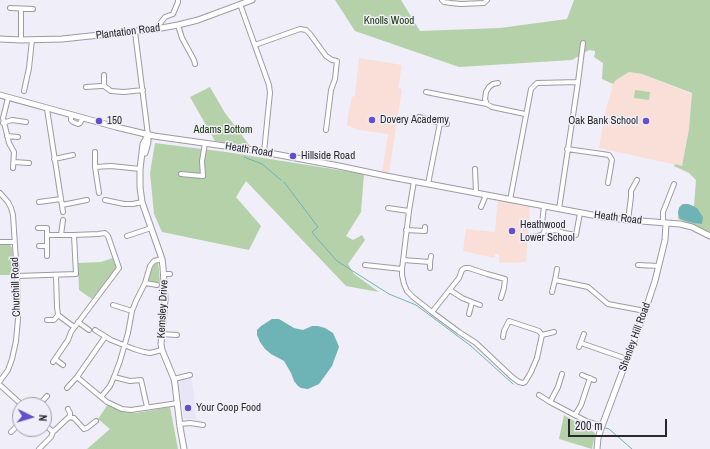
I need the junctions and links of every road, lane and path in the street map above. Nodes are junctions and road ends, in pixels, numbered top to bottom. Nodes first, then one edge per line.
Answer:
1 (178, 0) edge
2 (252, 0) edge
3 (442, 0) edge
4 (487, 0) edge
5 (240, 4) junction
6 (10, 8) dead end
7 (21, 9) junction
8 (33, 10) dead end
9 (178, 25) junction
10 (156, 29) junction
11 (135, 32) junction
12 (0, 39) edge
13 (20, 40) junction
14 (32, 40) junction
15 (583, 43) dead end
16 (255, 45) junction
17 (195, 64) dead end
18 (104, 75) dead end
19 (90, 81) dead end
20 (578, 82) junction
21 (498, 83) dead end
22 (104, 86) junction
23 (143, 90) junction
24 (24, 91) dead end
25 (426, 92) dead end
26 (0, 95) edge
27 (8, 98) junction
28 (488, 104) junction
29 (47, 108) junction
30 (525, 114) junction
31 (2, 115) edge
32 (419, 118) dead end
33 (26, 122) dead end
34 (3, 123) junction
35 (440, 123) junction
36 (446, 124) dead end
37 (326, 130) dead end
38 (148, 135) junction
39 (7, 136) junction
40 (18, 137) dead end
41 (205, 143) junction
42 (567, 149) junction
43 (96, 152) dead end
44 (264, 152) junction
45 (73, 155) dead end
46 (54, 159) junction
47 (14, 162) junction
48 (29, 163) dead end
49 (95, 167) junction
50 (13, 168) dead end
51 (475, 168) dead end
52 (140, 169) junction
53 (180, 174) dead end
54 (203, 176) junction
55 (637, 180) dead end
56 (202, 181) dead end
57 (414, 181) junction
58 (608, 183) dead end
59 (428, 184) junction
60 (674, 184) dead end
61 (0, 193) edge
62 (99, 193) dead end
63 (476, 193) junction
64 (486, 195) junction
65 (61, 200) junction
66 (86, 200) dead end
67 (106, 200) dead end
68 (510, 200) junction
69 (39, 202) dead end
70 (142, 202) junction
71 (62, 205) junction
72 (544, 206) junction
73 (481, 207) dead end
74 (388, 208) dead end
75 (559, 209) junction
76 (409, 210) junction
77 (63, 212) dead end
78 (580, 213) junction
79 (63, 220) dead end
80 (628, 220) junction
81 (665, 222) junction
82 (38, 228) dead end
83 (152, 228) junction
84 (406, 230) junction
85 (545, 230) junction
86 (425, 232) dead end
87 (47, 235) junction
88 (61, 235) junction
89 (74, 235) junction
90 (576, 235) junction
91 (127, 236) dead end
92 (582, 236) dead end
93 (710, 236) edge
94 (531, 237) dead end
95 (0, 242) edge
96 (14, 242) junction
97 (39, 246) dead end
98 (47, 246) junction
99 (47, 256) dead end
100 (431, 256) dead end
101 (162, 258) junction
102 (403, 260) junction
103 (430, 262) junction
104 (465, 263) dead end
105 (366, 265) dead end
106 (638, 265) dead end
107 (659, 266) junction
108 (430, 268) dead end
109 (465, 268) junction
110 (402, 269) junction
111 (557, 269) dead end
112 (56, 275) junction
113 (17, 276) junction
114 (505, 279) junction
115 (511, 279) dead end
116 (555, 280) junction
117 (145, 283) junction
118 (157, 285) dead end
119 (450, 290) junction
120 (552, 292) dead end
121 (501, 298) dead end
122 (472, 302) junction
123 (113, 305) dead end
124 (480, 305) dead end
125 (132, 311) junction
126 (432, 312) junction
127 (645, 312) junction
128 (469, 314) dead end
129 (58, 315) junction
130 (504, 319) dead end
131 (47, 320) dead end
132 (509, 321) junction
133 (78, 322) junction
134 (74, 327) junction
135 (89, 330) dead end
136 (94, 330) dead end
137 (554, 332) dead end
138 (161, 334) junction
139 (584, 334) dead end
140 (177, 335) dead end
141 (542, 335) junction
142 (503, 336) dead end
143 (105, 337) junction
144 (125, 346) junction
145 (162, 350) junction
146 (627, 359) junction
147 (63, 366) dead end
148 (562, 374) dead end
149 (190, 375) dead end
150 (582, 375) dead end
151 (77, 377) junction
152 (114, 377) junction
153 (174, 379) junction
154 (0, 381) edge
155 (0, 385) edge
156 (67, 388) dead end
157 (539, 395) dead end
158 (13, 397) edge
159 (101, 397) junction
160 (550, 402) junction
161 (178, 403) junction
162 (147, 407) junction
163 (68, 409) dead end
164 (575, 415) junction
165 (70, 417) junction
166 (96, 421) dead end
167 (180, 424) junction
168 (204, 425) dead end
169 (602, 426) junction
170 (53, 432) joint
171 (39, 449) edge
172 (184, 449) edge
173 (597, 449) edge

1 - 10 street
2 - 5 street, Plantation Road
3 - 4 street
5 - 9 street, Plantation Road
5 - 16 street
6 - 7 street
7 - 8 street
7 - 13 street
9 - 10 street, Plantation Road
9 - 17 street
10 - 11 street, Plantation Road
11 - 14 street, Plantation Road
11 - 23 street
12 - 13 street, Plantation Road
13 - 14 street, Plantation Road
14 - 24 street
15 - 20 street
16 - 37 street
16 - 44 street
18 - 22 street
19 - 22 street
20 - 30 street
20 - 42 street
21 - 28 street
22 - 23 street
23 - 38 street
25 - 28 street
26 - 27 street, Heath Road
27 - 29 street, Heath Road
27 - 31 street
28 - 30 street
29 - 38 street, Heath Road
29 - 46 street
30 - 68 street
31 - 34 street
32 - 35 street
33 - 34 street
34 - 39 street
35 - 36 street
35 - 59 street
38 - 41 street, Heath Road
38 - 52 street, Kemsley Drive
39 - 40 street
39 - 47 street
41 - 44 street, Heath Road
41 - 54 street
42 - 58 street
42 - 75 street
43 - 49 street
44 - 57 street, Heath Road
45 - 46 street
46 - 65 street
47 - 48 street
47 - 50 street
49 - 52 street
49 - 62 street
51 - 63 street
52 - 70 street, Kemsley Drive
53 - 54 street
54 - 56 street
55 - 80 street
57 - 59 street, Heath Road
57 - 76 street
59 - 63 street, Heath Road
60 - 81 street
61 - 96 street, Churchill Road
63 - 64 street, Heath Road
64 - 68 street, Heath Road
64 - 73 street
65 - 69 street
65 - 71 street
66 - 71 street
67 - 70 street
68 - 72 street, Heath Road
70 - 83 street, Kemsley Drive
71 - 77 street
72 - 75 street, Heath Road
72 - 85 street
74 - 76 street
75 - 78 street, Heath Road
76 - 84 street
78 - 80 street, Heath Road
78 - 90 street
79 - 88 street
80 - 81 street, Heath Road
81 - 93 street, Heath Road
81 - 107 street, Shenley Hill Road
82 - 87 street
83 - 91 street
83 - 101 street, Kemsley Drive
84 - 86 street
84 - 102 street
85 - 90 street
85 - 94 street
87 - 88 street
87 - 98 street
88 - 89 street
89 - 112 street
89 - 133 street
90 - 92 street
95 - 96 street
96 - 113 street, Churchill Road
97 - 98 street
98 - 99 street
100 - 103 street
101 - 117 street
101 - 138 street, Kemsley Drive
102 - 103 street
102 - 110 street
103 - 108 street
104 - 109 street
105 - 110 street
106 - 107 street
107 - 127 street, Shenley Hill Road
109 - 114 street
109 - 119 street
110 - 126 street
111 - 116 street
112 - 113 street
112 - 129 street
113 - 154 street, Churchill Road
114 - 115 street
114 - 121 street
116 - 120 street
116 - 127 street
117 - 118 street
117 - 125 street
119 - 122 street
119 - 126 street
122 - 124 street
122 - 128 street
123 - 125 street
125 - 144 street
126 - 141 street
127 - 146 street, Shenley Hill Road
129 - 131 street
129 - 134 street
130 - 132 street
132 - 141 street
132 - 142 street
133 - 134 street
133 - 135 street
134 - 147 street
136 - 143 street
137 - 141 street
138 - 140 street
138 - 145 street, Kemsley Drive
139 - 146 street
143 - 144 street
143 - 151 street
144 - 145 street
144 - 152 street
145 - 153 street, Kemsley Drive
146 - 169 street, Shenley Hill Road
148 - 160 street
149 - 153 street
150 - 164 street
151 - 156 street
151 - 159 street
152 - 159 street
152 - 162 street
153 - 161 street, Kemsley Drive
155 - 158 street
157 - 160 street
159 - 162 street
160 - 164 street
161 - 162 street
161 - 167 street, Kemsley Drive
163 - 165 street
164 - 169 street
165 - 166 street
165 - 170 street
167 - 168 street
167 - 172 street, Kemsley Drive
169 - 173 street, Shenley Hill Road
170 - 171 street

